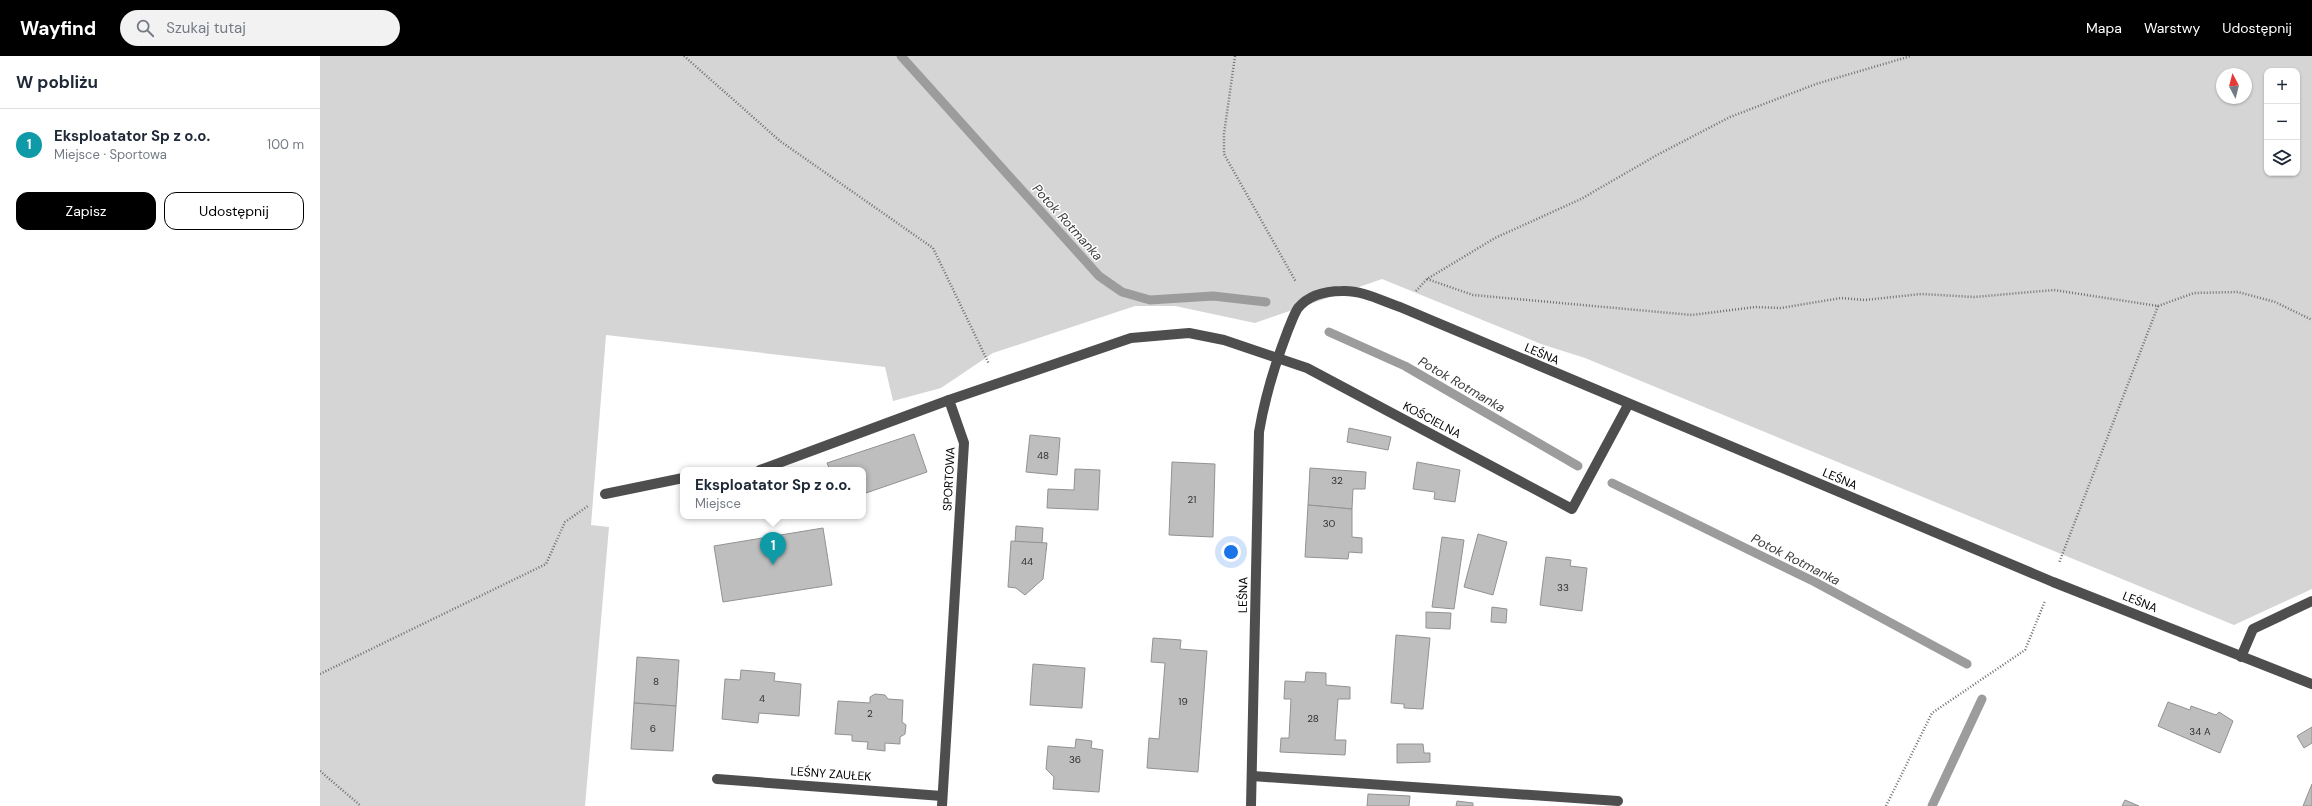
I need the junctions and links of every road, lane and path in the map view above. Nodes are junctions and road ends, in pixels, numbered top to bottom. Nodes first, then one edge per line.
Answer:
1 (684, 56) edge
2 (1235, 56) edge
3 (1911, 56) edge
4 (1427, 279) junction
5 (1307, 300) junction
6 (2158, 306) junction
7 (1400, 307) junction
8 (2312, 320) edge
9 (1277, 358) junction
10 (998, 383) junction
11 (949, 400) junction
12 (1628, 405) junction
13 (768, 467) edge
14 (680, 479) edge
15 (605, 494) joint
16 (2053, 582) junction
17 (2312, 601) edge
18 (2241, 657) junction
19 (320, 674) edge
20 (2312, 684) edge
21 (320, 771) edge
22 (1252, 776) junction
23 (718, 779) dead end
24 (942, 801) edge
25 (1618, 801) dead end
26 (361, 806) edge
27 (1251, 806) edge
28 (1886, 806) edge

1 - 10 path
2 - 5 path
3 - 4 path
4 - 6 path
4 - 7 path
5 - 7 street, LEŚNA
5 - 9 street, LEŚNA
6 - 8 path
6 - 16 path
7 - 12 street, LEŚNA
9 - 10 street
9 - 12 street, KOŚCIELNA
9 - 22 street, LEŚNA
10 - 11 street
11 - 13 street
11 - 24 street, SPORTOWA
12 - 16 street, LEŚNA
14 - 15 street
15 - 19 path
16 - 18 street, LEŚNA
16 - 28 path
17 - 18 street
18 - 20 street, LEŚNA
21 - 26 path
22 - 25 street
22 - 27 street, LEŚNA
23 - 24 street, LEŚNY ZAUŁEK

